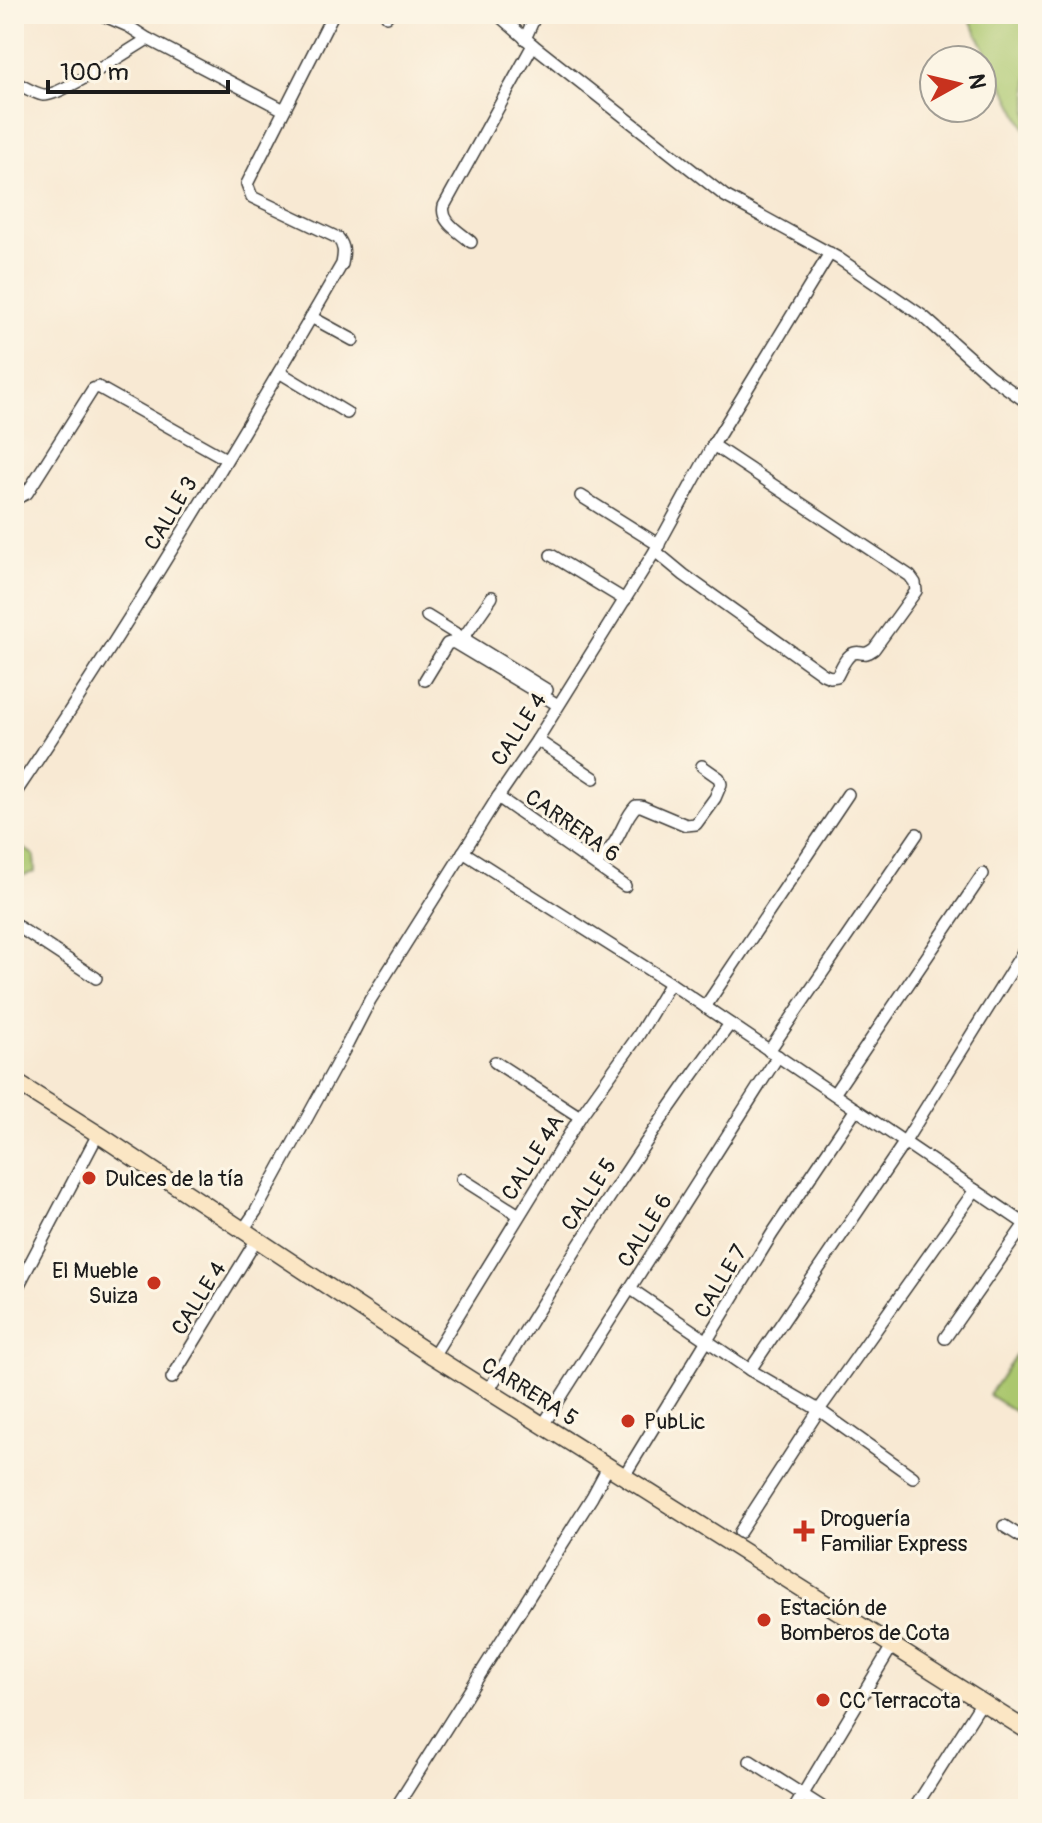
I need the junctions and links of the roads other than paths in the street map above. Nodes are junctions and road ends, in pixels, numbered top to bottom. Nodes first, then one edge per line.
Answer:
1 (100, 14) edge
2 (333, 14) edge
3 (536, 14) edge
4 (501, 15) edge
5 (148, 39) junction
6 (529, 42) junction
7 (14, 82) edge
8 (284, 110) junction
9 (471, 242) dead end
10 (830, 253) junction
11 (311, 317) junction
12 (353, 340) dead end
13 (279, 372) junction
14 (1028, 403) edge
15 (347, 413) dead end
16 (713, 445) junction
17 (226, 459) junction
18 (581, 496) dead end
19 (14, 497) edge
20 (657, 548) junction
21 (551, 555) dead end
22 (492, 597) dead end
23 (625, 600) junction
24 (427, 616) dead end
25 (464, 637) junction
26 (425, 680) dead end
27 (560, 702) junction
28 (537, 740) junction
29 (702, 766) dead end
30 (594, 778) dead end
31 (848, 794) dead end
32 (14, 795) edge
33 (498, 797) junction
34 (917, 834) dead end
35 (463, 852) junction
36 (595, 864) junction
37 (983, 874) dead end
38 (625, 886) dead end
39 (14, 924) edge
40 (1028, 944) edge
41 (96, 978) dead end
42 (670, 983) junction
43 (705, 1007) junction
44 (730, 1024) junction
45 (774, 1053) junction
46 (495, 1062) dead end
47 (14, 1081) edge
48 (834, 1094) junction
49 (856, 1109) junction
50 (580, 1117) junction
51 (98, 1134) junction
52 (904, 1143) junction
53 (462, 1179) dead end
54 (975, 1190) junction
55 (519, 1215) junction
56 (1027, 1225) edge
57 (250, 1235) junction
58 (631, 1289) junction
59 (14, 1294) edge
60 (945, 1338) dead end
61 (708, 1340) junction
62 (433, 1356) junction
63 (750, 1370) junction
64 (172, 1378) dead end
65 (488, 1391) junction
66 (819, 1410) junction
67 (543, 1425) junction
68 (608, 1467) junction
69 (624, 1476) junction
70 (913, 1477) dead end
71 (1004, 1526) dead end
72 (740, 1532) dead end
73 (1028, 1541) edge
74 (892, 1646) junction
75 (982, 1702) junction
76 (1028, 1731) edge
77 (750, 1761) dead end
78 (803, 1794) junction
79 (395, 1809) edge
80 (794, 1809) edge
81 (825, 1809) edge
82 (914, 1809) edge

1 - 5 street
2 - 8 street
3 - 6 street
4 - 6 street
5 - 7 street
5 - 8 street
6 - 9 street
6 - 10 street
8 - 11 street, CALLE 3
10 - 14 street
10 - 16 street, CALLE 4
11 - 12 street
11 - 13 street, CALLE 3
13 - 15 street
13 - 17 street, CALLE 3
16 - 20 street, CALLE 4
16 - 20 street
17 - 19 street
17 - 32 street, CALLE 3
18 - 20 street
20 - 23 street, CALLE 4
21 - 23 street
22 - 25 street
23 - 27 street, CALLE 4
24 - 25 street
25 - 27 street
26 - 27 street
27 - 28 street, CALLE 4
28 - 30 street
28 - 33 street, CALLE 4
29 - 36 street
31 - 43 street
33 - 35 street, CALLE 4
33 - 36 street, CARRERA 6
34 - 45 street, CALLE 6
35 - 42 street
35 - 57 street, CALLE 4
36 - 38 street, CARRERA 6
37 - 48 street
39 - 41 street
40 - 52 street
42 - 43 street
42 - 50 street, CALLE 4A
43 - 44 street
44 - 45 street
44 - 65 street, CALLE 5
45 - 48 street
45 - 58 street, CALLE 6
46 - 50 street
47 - 51 main road, CARRERA 5
48 - 49 street
49 - 52 street
49 - 61 street, CALLE 7
50 - 55 street, CALLE 4A
51 - 57 main road, CARRERA 5
51 - 59 street
52 - 54 street
52 - 63 street
53 - 55 street
54 - 56 street
54 - 66 street
55 - 62 street, CALLE 4A
56 - 60 street
57 - 62 main road, CARRERA 5
57 - 64 street, CALLE 4
58 - 61 street
58 - 67 street, CALLE 6
61 - 63 street
61 - 69 street, CALLE 7
62 - 65 main road, CARRERA 5
63 - 66 street
65 - 67 main road, CARRERA 5
66 - 70 street
66 - 72 street
67 - 68 main road, CARRERA 5
68 - 69 main road, CARRERA 5
68 - 79 street
69 - 74 main road, CARRERA 5
71 - 73 street
74 - 75 main road, CARRERA 5
74 - 78 street
75 - 76 main road, CARRERA 5
75 - 82 street
77 - 78 street
78 - 80 street
78 - 81 street

